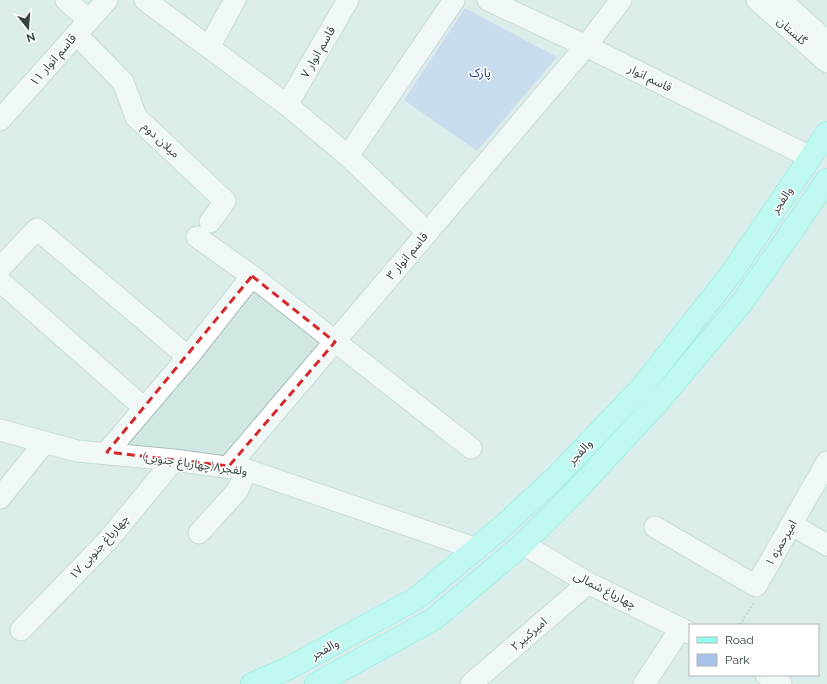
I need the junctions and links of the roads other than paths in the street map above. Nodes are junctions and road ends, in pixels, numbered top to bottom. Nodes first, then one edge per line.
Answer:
1 (66, 0) edge
2 (106, 0) edge
3 (145, 0) edge
4 (235, 0) edge
5 (348, 0) edge
6 (454, 0) edge
7 (488, 0) edge
8 (621, 0) edge
9 (758, 0) edge
10 (781, 0) edge
11 (82, 27) junction
12 (827, 42) edge
13 (586, 46) junction
14 (209, 47) junction
15 (827, 62) edge
16 (287, 105) junction
17 (0, 120) edge
18 (827, 133) edge
19 (348, 156) junction
20 (810, 158) junction
21 (827, 180) edge
22 (427, 232) junction
23 (0, 268) edge
24 (252, 276) junction
25 (0, 281) edge
26 (335, 342) junction
27 (188, 357) junction
28 (144, 408) junction
29 (0, 430) edge
30 (45, 442) junction
31 (471, 448) dead end
32 (107, 452) junction
33 (174, 460) junction
34 (827, 462) edge
35 (238, 468) junction
36 (0, 498) edge
37 (792, 525) junction
38 (655, 527) dead end
39 (199, 533) dead end
40 (523, 544) junction
41 (827, 544) edge
42 (477, 549) junction
43 (588, 583) junction
44 (21, 630) dead end
45 (685, 630) edge
46 (768, 676) edge
47 (286, 677) edge
48 (252, 684) edge
49 (316, 684) edge
50 (471, 684) edge
51 (644, 684) edge
52 (781, 684) edge

1 - 11 street
2 - 11 street, قاسم انوار ۱۱
3 - 14 street
4 - 14 street
5 - 16 street, قاسم انوار ۷
6 - 19 street
7 - 13 street, قاسم انوار
8 - 13 street, قاسم انوار ۳
9 - 15 street, گلستان
10 - 12 street, گلستان
11 - 17 street, قاسم انوار ۱۱
11 - 24 street, میلان دوم
13 - 20 street, قاسم انوار
13 - 22 street, قاسم انوار ۳
14 - 16 street
16 - 19 street
18 - 20 main road, والفجر
19 - 22 street
20 - 42 main road, والفجر
21 - 40 main road, والفجر
22 - 26 street, قاسم انوار ۳
23 - 27 street
24 - 26 street
24 - 27 street
25 - 28 street
26 - 31 street
26 - 35 street, قاسم انوار ۳
27 - 28 street
28 - 32 street
29 - 30 street, ولفجر۸(چهارباغ جنوبی)
30 - 32 street, ولفجر۸(چهارباغ جنوبی)
30 - 36 street
32 - 33 street, ولفجر۸(چهارباغ جنوبی)
33 - 35 street, ولفجر۸(چهارباغ جنوبی)
33 - 44 street, چهارباغ جنوبی ۱۷
34 - 37 street, امیرحمزه ۱
35 - 39 street, قاسم انوار ۳
35 - 42 street, ولفجر۸(چهارباغ جنوبی)
37 - 38 street, امیرحمزه ۱
37 - 41 street
40 - 43 street, چهارباغ شمالی
40 - 49 main road, والفجر
42 - 47 main road, والفجر
43 - 45 street, چهارباغ شمالی
43 - 50 street, امیرکبیر۲
45 - 51 street
46 - 52 street
47 - 48 main road, والفجر

